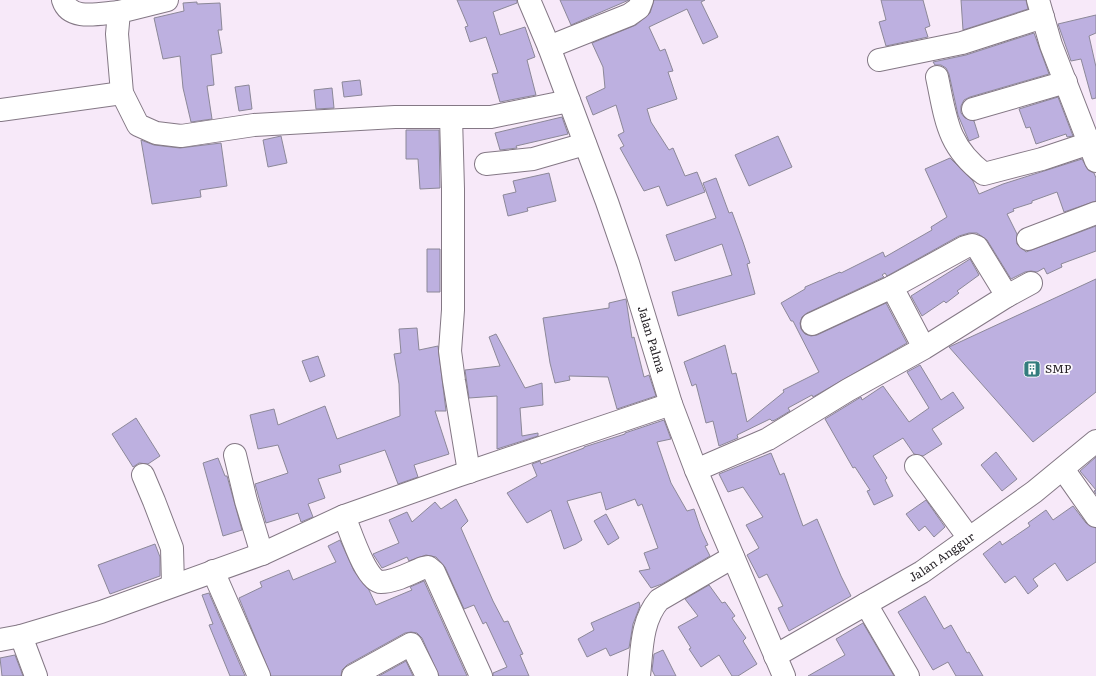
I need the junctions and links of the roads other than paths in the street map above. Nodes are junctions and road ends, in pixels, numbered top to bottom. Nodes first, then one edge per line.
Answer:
1 (63, 0) edge
2 (167, 0) edge
3 (528, 0) edge
4 (642, 0) edge
5 (1041, 9) edge
6 (119, 12) junction
7 (549, 47) junction
8 (879, 60) dead end
9 (937, 77) dead end
10 (1066, 82) junction
11 (122, 93) junction
12 (569, 101) junction
13 (973, 109) dead end
14 (0, 110) edge
15 (451, 117) junction
16 (585, 144) junction
17 (1094, 149) edge
18 (486, 164) dead end
19 (1096, 213) edge
20 (1028, 239) dead end
21 (1031, 282) dead end
22 (892, 287) junction
23 (1007, 296) junction
24 (812, 324) dead end
25 (924, 348) junction
26 (672, 404) junction
27 (1096, 441) edge
28 (235, 455) dead end
29 (916, 466) dead end
30 (1063, 469) junction
31 (696, 470) junction
32 (469, 472) junction
33 (142, 475) dead end
34 (344, 516) junction
35 (1096, 516) edge
36 (969, 538) junction
37 (262, 554) junction
38 (733, 557) junction
39 (213, 571) junction
40 (173, 585) junction
41 (866, 604) junction
42 (21, 636) junction
43 (0, 640) edge
44 (775, 656) junction
45 (36, 676) edge
46 (259, 676) edge
47 (353, 676) edge
48 (427, 676) edge
49 (481, 676) edge
50 (639, 676) edge
51 (784, 676) edge
52 (908, 676) edge

1 - 6 street
2 - 6 street
3 - 7 street, Jalan Palma
4 - 7 street
5 - 8 street
5 - 10 street
6 - 11 street
7 - 12 street, Jalan Palma
9 - 17 street
10 - 13 street
10 - 17 street
11 - 14 street
11 - 15 street
12 - 15 street
12 - 16 street, Jalan Palma
15 - 32 street
16 - 18 street
16 - 26 street, Jalan Palma
19 - 20 street
21 - 23 street
22 - 23 street
22 - 24 street
22 - 25 street
23 - 25 street
25 - 31 street
26 - 31 street, Jalan Palma
26 - 32 street
27 - 30 street, Jalan Anggur
28 - 37 street
29 - 36 street
30 - 35 street
30 - 36 street, Jalan Anggur
31 - 38 street, Jalan Palma
32 - 34 street
33 - 40 street
34 - 37 street
34 - 49 street
36 - 41 street, Jalan Anggur
37 - 39 street
38 - 44 street, Jalan Palma
38 - 50 street
39 - 40 street
39 - 46 street
40 - 42 street
41 - 44 street, Jalan Anggur
41 - 52 street
42 - 43 street
42 - 45 street
44 - 51 street, Jalan Palma
47 - 48 street

